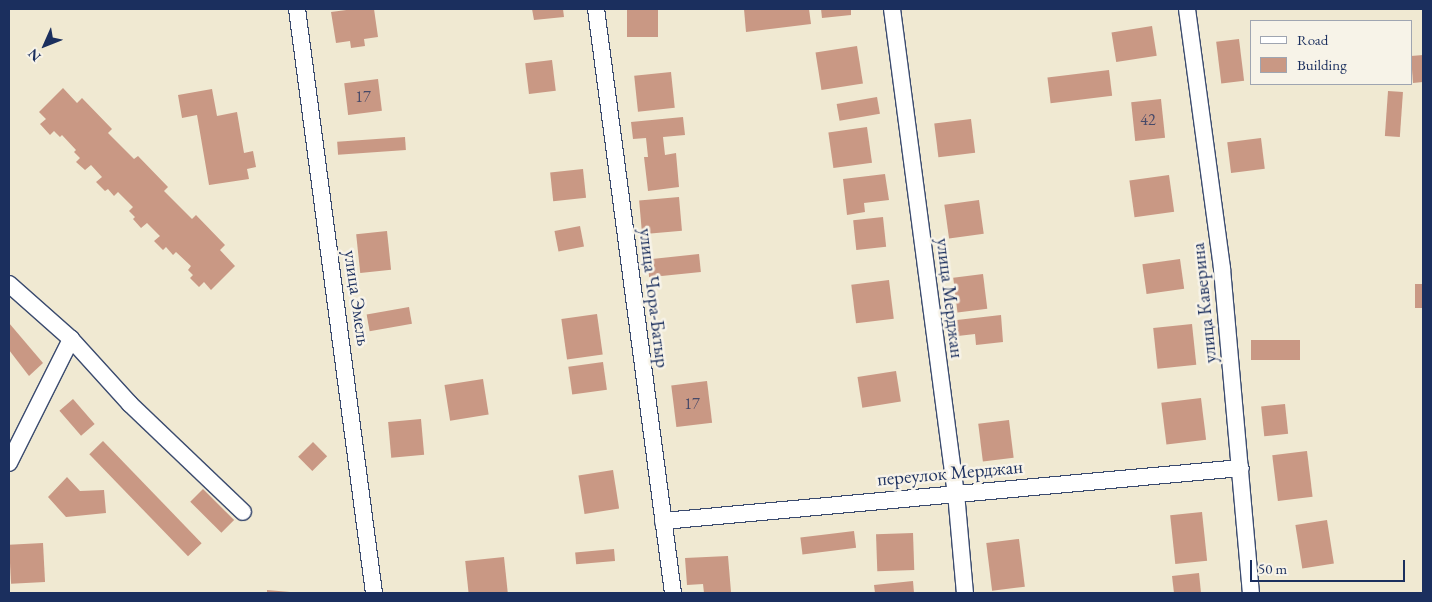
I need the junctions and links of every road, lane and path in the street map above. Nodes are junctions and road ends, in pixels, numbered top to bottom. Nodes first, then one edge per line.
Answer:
1 (298, 9) edge
2 (596, 9) edge
3 (892, 9) edge
4 (1187, 9) edge
5 (9, 284) edge
6 (71, 339) junction
7 (9, 463) edge
8 (1241, 468) junction
9 (956, 492) junction
10 (243, 512) dead end
11 (664, 521) junction
12 (374, 593) edge
13 (673, 593) edge
14 (965, 593) edge
15 (1251, 593) edge

1 - 12 street, улица Эмель
2 - 11 street, улица Чора-Батыр
3 - 9 street, улица Мерджан
4 - 8 street, улица Каверина
5 - 6 street
6 - 7 street
6 - 10 street
8 - 9 street, переулок Мерджан
8 - 15 street, улица Каверина
9 - 11 street, переулок Мерджан
9 - 14 street, улица Мерджан
11 - 13 street, улица Чора-Батыр

